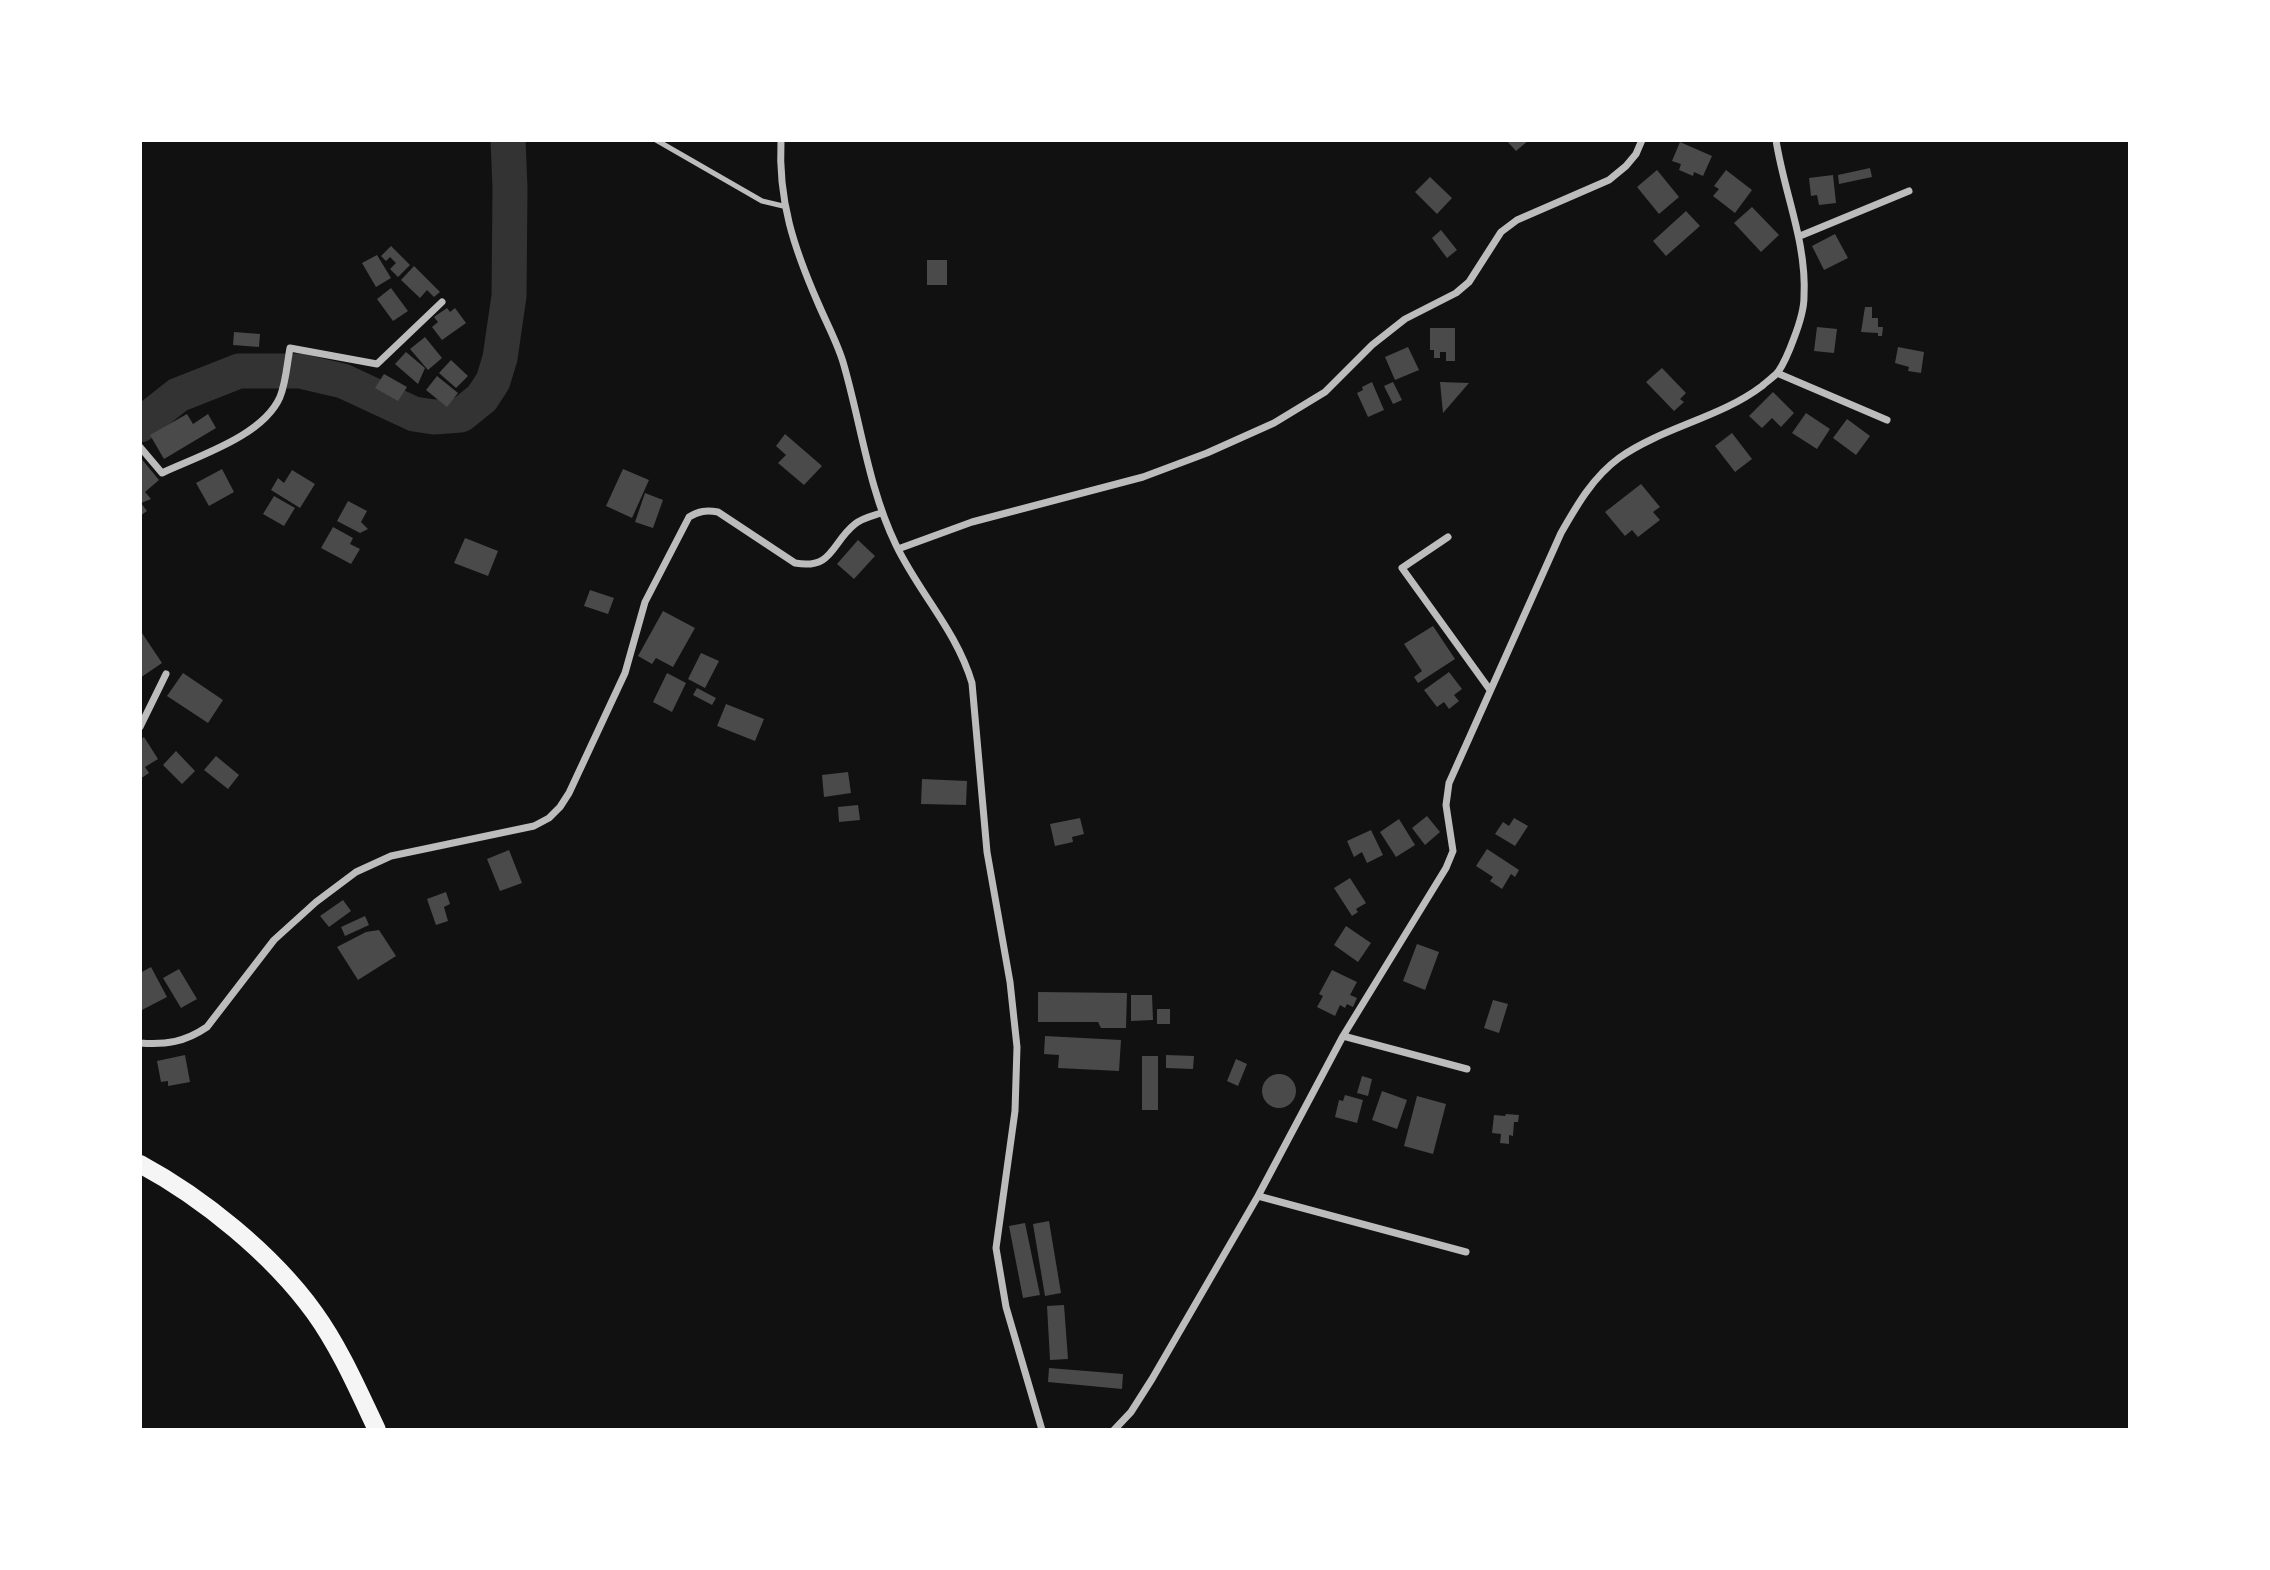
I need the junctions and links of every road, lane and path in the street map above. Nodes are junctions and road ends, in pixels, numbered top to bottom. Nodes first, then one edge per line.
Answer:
1 (656, 140) edge
2 (781, 140) edge
3 (1642, 140) edge
4 (1776, 140) edge
5 (1909, 191) dead end
6 (783, 206) junction
7 (1800, 236) junction
8 (442, 302) dead end
9 (1777, 373) junction
10 (1887, 421) dead end
11 (140, 447) edge
12 (881, 513) junction
13 (1448, 537) dead end
14 (898, 549) junction
15 (166, 674) dead end
16 (1490, 690) junction
17 (140, 727) edge
18 (1343, 1035) junction
19 (140, 1043) edge
20 (1467, 1069) dead end
21 (140, 1164) edge
22 (1258, 1196) junction
23 (1466, 1252) dead end
24 (377, 1430) edge
25 (1042, 1430) edge
26 (1114, 1430) edge

1 - 6 lane
2 - 6 street
3 - 14 street
4 - 7 street
5 - 7 street
6 - 12 street
7 - 9 street
8 - 11 street
9 - 10 street
9 - 16 street
12 - 14 street
12 - 19 street
13 - 16 street
14 - 25 street
15 - 17 street
16 - 18 street
18 - 20 street
18 - 22 street
21 - 24 main road
22 - 23 street
22 - 26 street

